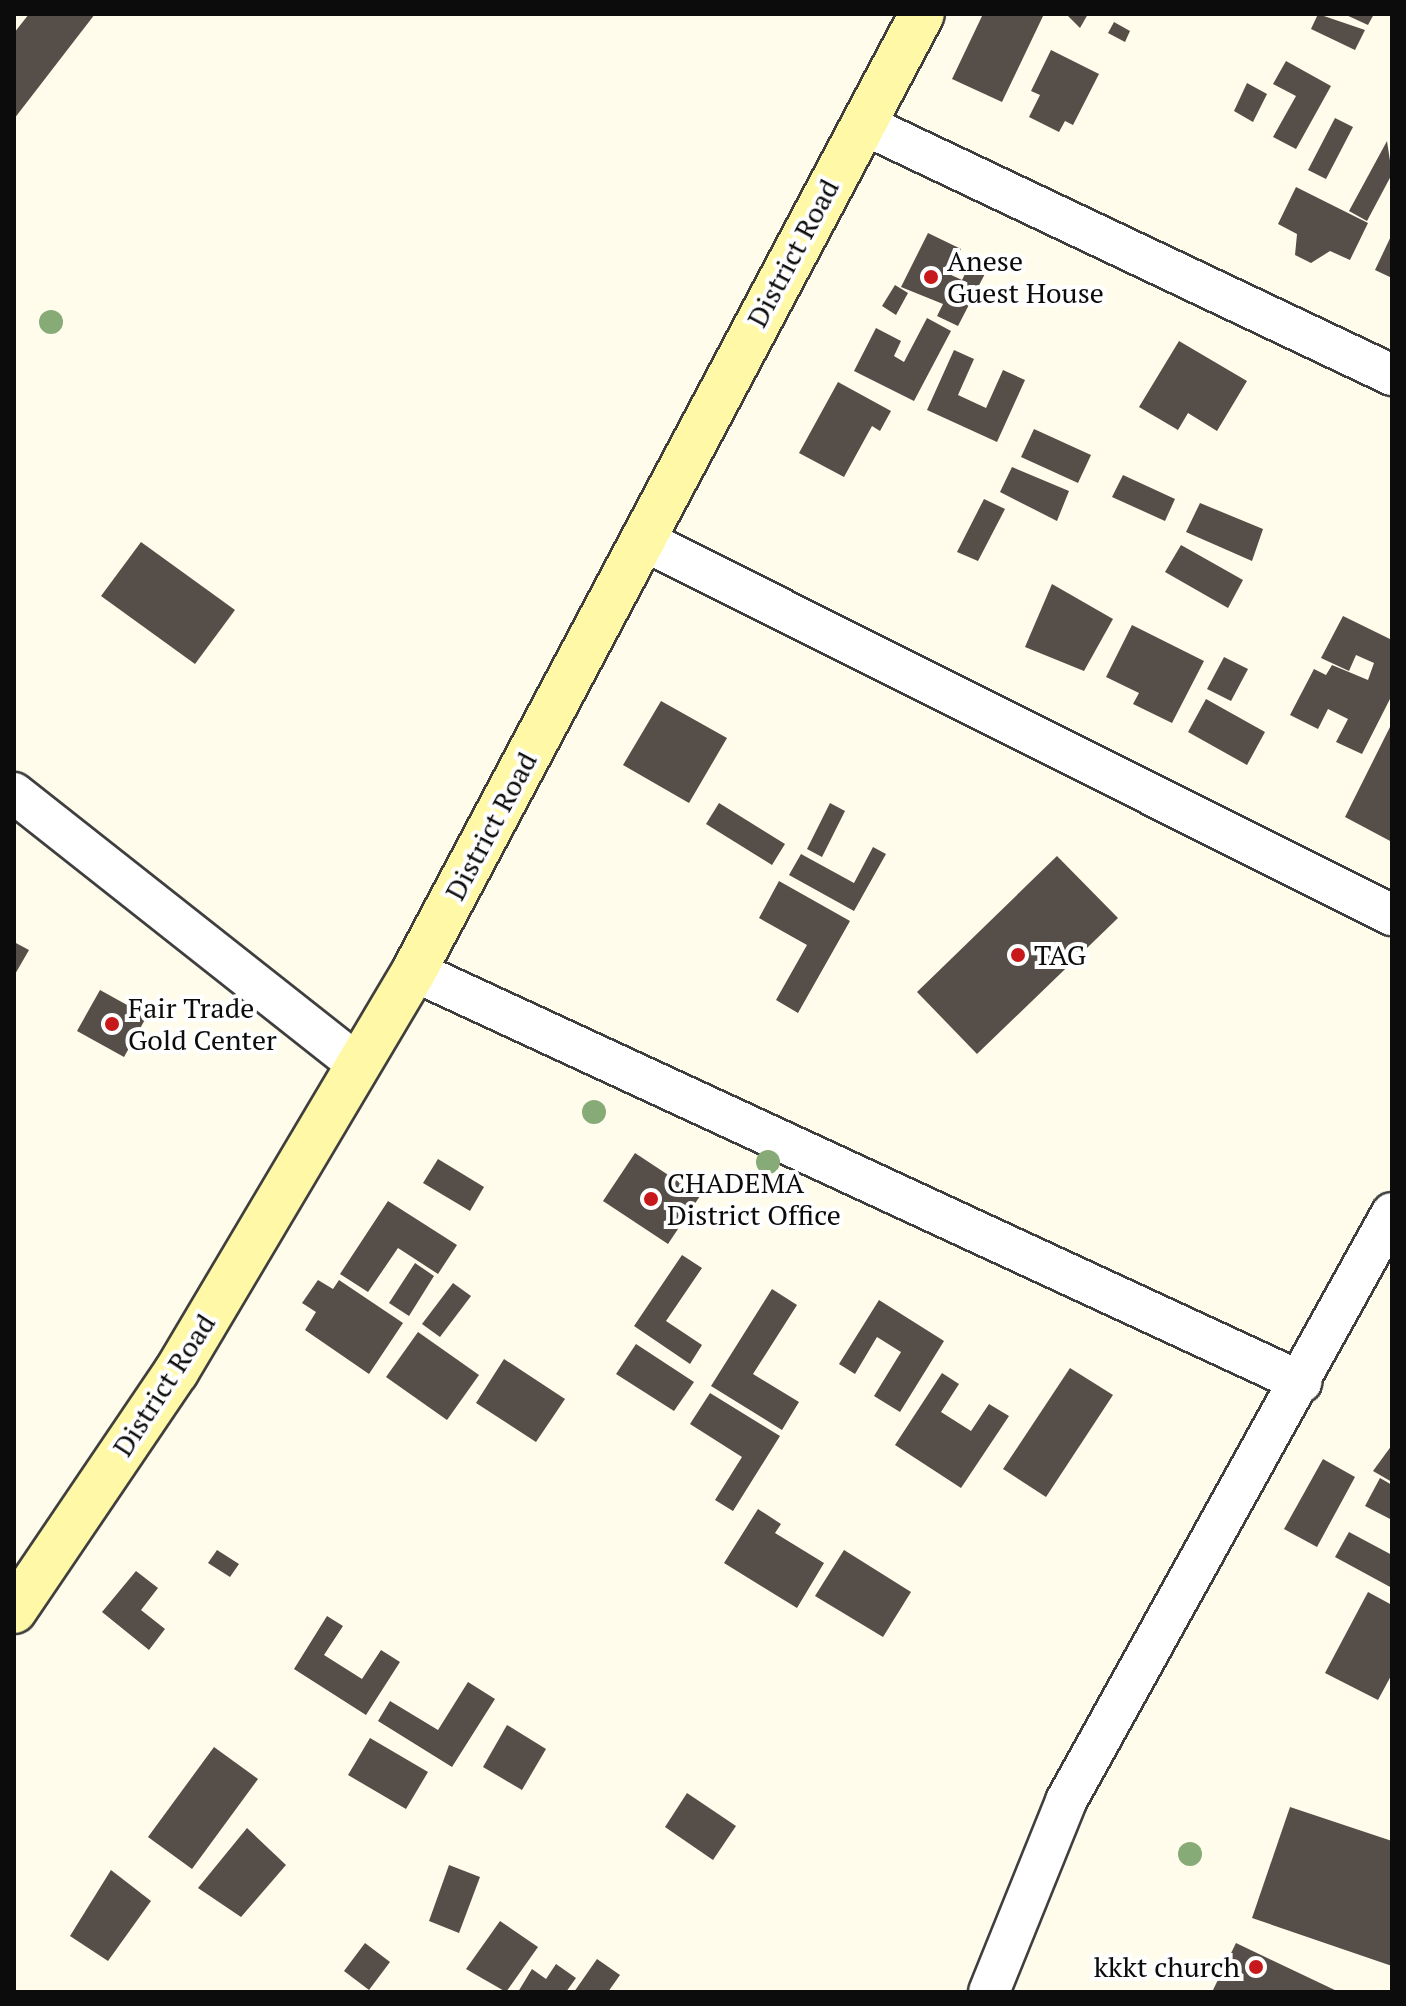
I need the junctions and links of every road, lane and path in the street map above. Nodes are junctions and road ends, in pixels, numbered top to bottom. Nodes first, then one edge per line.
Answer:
1 (922, 14) edge
2 (863, 124) junction
3 (1392, 375) edge
4 (641, 539) junction
5 (14, 793) edge
6 (1392, 915) edge
7 (414, 971) junction
8 (358, 1065) junction
9 (1392, 1213) edge
10 (1301, 1382) junction
11 (14, 1611) edge
12 (989, 1992) edge

1 - 2 street, District Road
2 - 3 street
2 - 4 street, District Road
4 - 6 street
4 - 7 street, District Road
5 - 8 street
7 - 8 street, District Road
7 - 10 street
8 - 11 street, District Road
9 - 10 street
10 - 12 street

